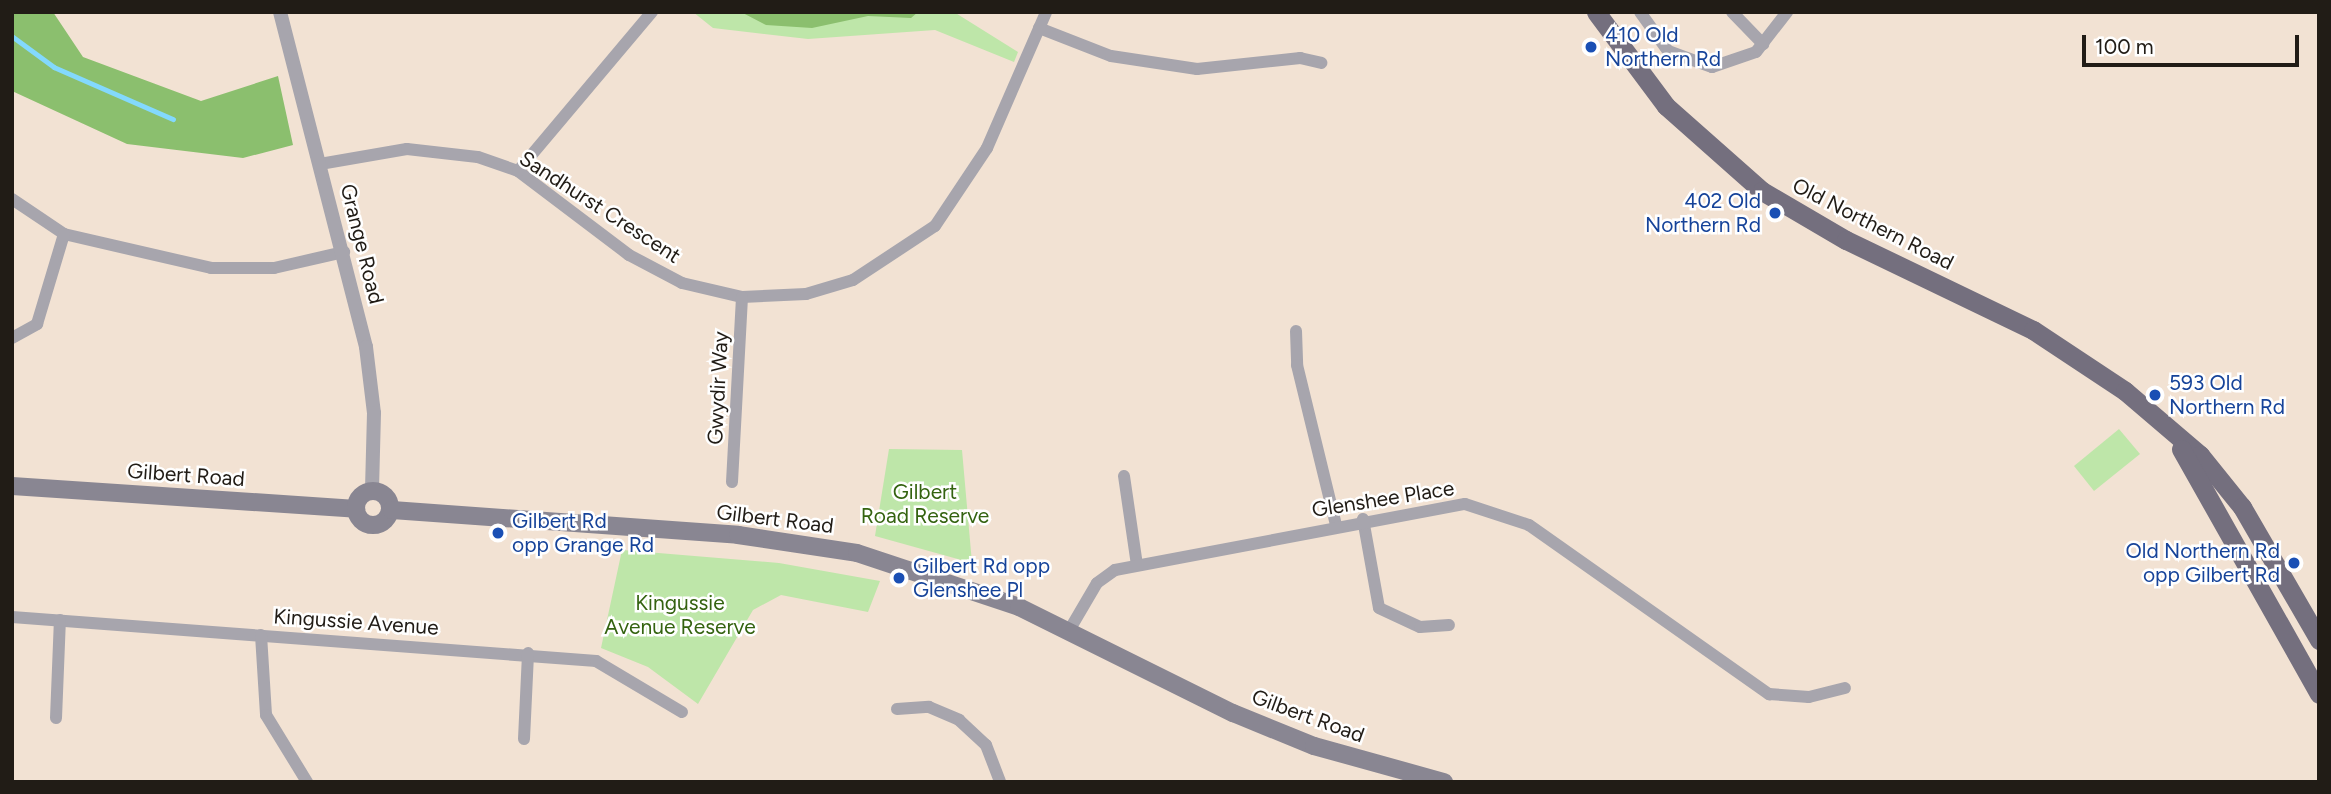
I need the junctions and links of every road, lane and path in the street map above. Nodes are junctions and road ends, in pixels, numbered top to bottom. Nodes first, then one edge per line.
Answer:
1 (281, 12) edge
2 (652, 12) edge
3 (1046, 12) edge
4 (1596, 12) edge
5 (1640, 12) edge
6 (1732, 12) edge
7 (1787, 12) edge
8 (1039, 28) junction
9 (1763, 44) junction
10 (1321, 63) dead end
11 (320, 164) junction
12 (518, 171) junction
13 (12, 199) edge
14 (64, 233) junction
15 (344, 252) junction
16 (742, 297) junction
17 (1296, 331) dead end
18 (12, 338) edge
19 (2170, 430) junction
20 (1124, 476) dead end
21 (732, 482) dead end
22 (12, 486) edge
23 (372, 491) junction
24 (356, 509) junction
25 (391, 510) junction
26 (1363, 519) junction
27 (1336, 525) junction
28 (1137, 565) junction
29 (12, 617) edge
30 (60, 620) junction
31 (1449, 625) dead end
32 (1070, 629) junction
33 (261, 635) junction
34 (2319, 640) edge
35 (528, 653) junction
36 (1845, 688) dead end
37 (2319, 694) edge
38 (897, 709) dead end
39 (682, 712) dead end
40 (56, 718) dead end
41 (524, 739) dead end
42 (307, 782) edge
43 (1000, 782) edge
44 (1444, 782) edge

1 - 11 street, Grange Road
2 - 12 street
3 - 8 street, Sandhurst Crescent
4 - 19 main road, Old Northern Road
5 - 9 street
6 - 9 street
7 - 9 street
8 - 10 street
8 - 16 street, Sandhurst Crescent
11 - 12 street, Sandhurst Crescent
11 - 15 street, Grange Road
12 - 16 street, Sandhurst Crescent
13 - 14 street
14 - 15 street
14 - 18 street
15 - 23 street, Grange Road
16 - 21 street, Gwydir Way
17 - 27 street
19 - 34 main road, Old Northern Road
19 - 37 main road, Old Northern Road
20 - 28 street
22 - 24 main road, Gilbert Road
23 - 24 main road
23 - 25 main road
24 - 25 main road
25 - 32 main road, Gilbert Road
26 - 27 street, Glenshee Place
26 - 31 street
26 - 36 street, Glenshee Place
27 - 28 street, Glenshee Place
28 - 32 street, Glenshee Place
29 - 30 street, Kingussie Avenue
30 - 33 street, Kingussie Avenue
30 - 40 street
32 - 44 main road, Gilbert Road
33 - 35 street, Kingussie Avenue
33 - 42 street
35 - 39 street, Kingussie Avenue
35 - 41 street
38 - 43 street

